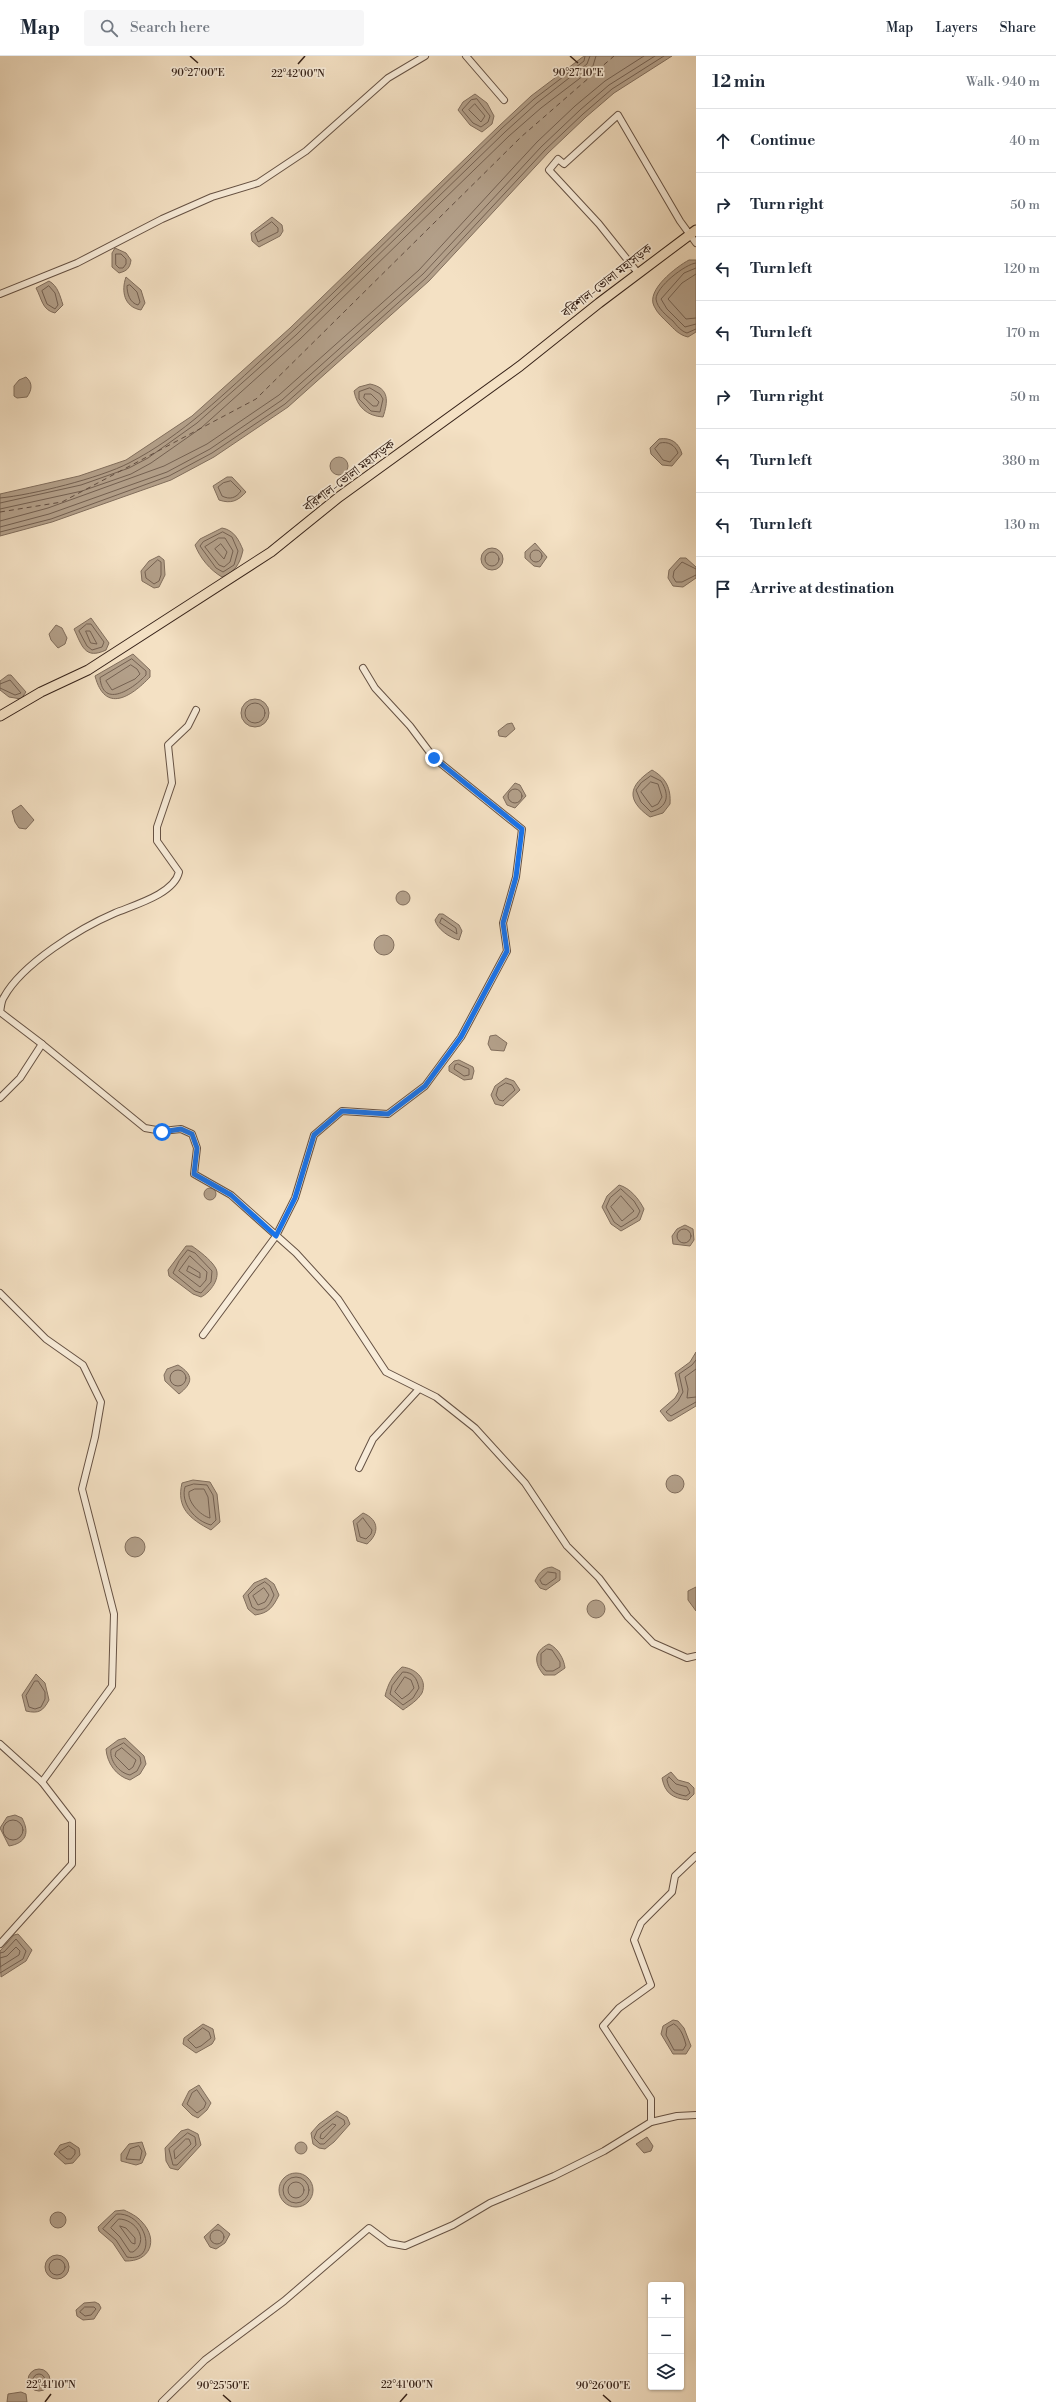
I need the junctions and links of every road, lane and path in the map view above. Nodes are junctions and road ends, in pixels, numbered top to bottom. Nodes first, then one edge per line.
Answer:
1 (425, 56) edge
2 (466, 56) edge
3 (504, 100) dead end
4 (693, 232) edge
5 (696, 243) edge
6 (638, 273) junction
7 (0, 294) edge
8 (363, 668) dead end
9 (196, 710) dead end
10 (0, 716) edge
11 (42, 1044) junction
12 (0, 1098) edge
13 (276, 1236) junction
14 (0, 1293) edge
15 (203, 1335) dead end
16 (419, 1389) junction
17 (359, 1468) dead end
18 (696, 1656) edge
19 (0, 1744) edge
20 (42, 1782) junction
21 (696, 1856) edge
22 (0, 1944) edge
23 (696, 2115) edge
24 (651, 2122) junction
25 (162, 2402) edge

1 - 7 street
2 - 3 street
4 - 5 street
4 - 6 highway, বরিশাল-ভোলা মহাসড়ক
4 - 6 street
6 - 10 highway, বরিশাল-ভোলা মহাসড়ক
8 - 13 street
9 - 11 street
11 - 12 street
11 - 13 street
13 - 15 street
13 - 16 street
14 - 20 street
16 - 17 street
16 - 18 street
19 - 20 street
20 - 22 street
21 - 24 street
23 - 24 street
24 - 25 street

